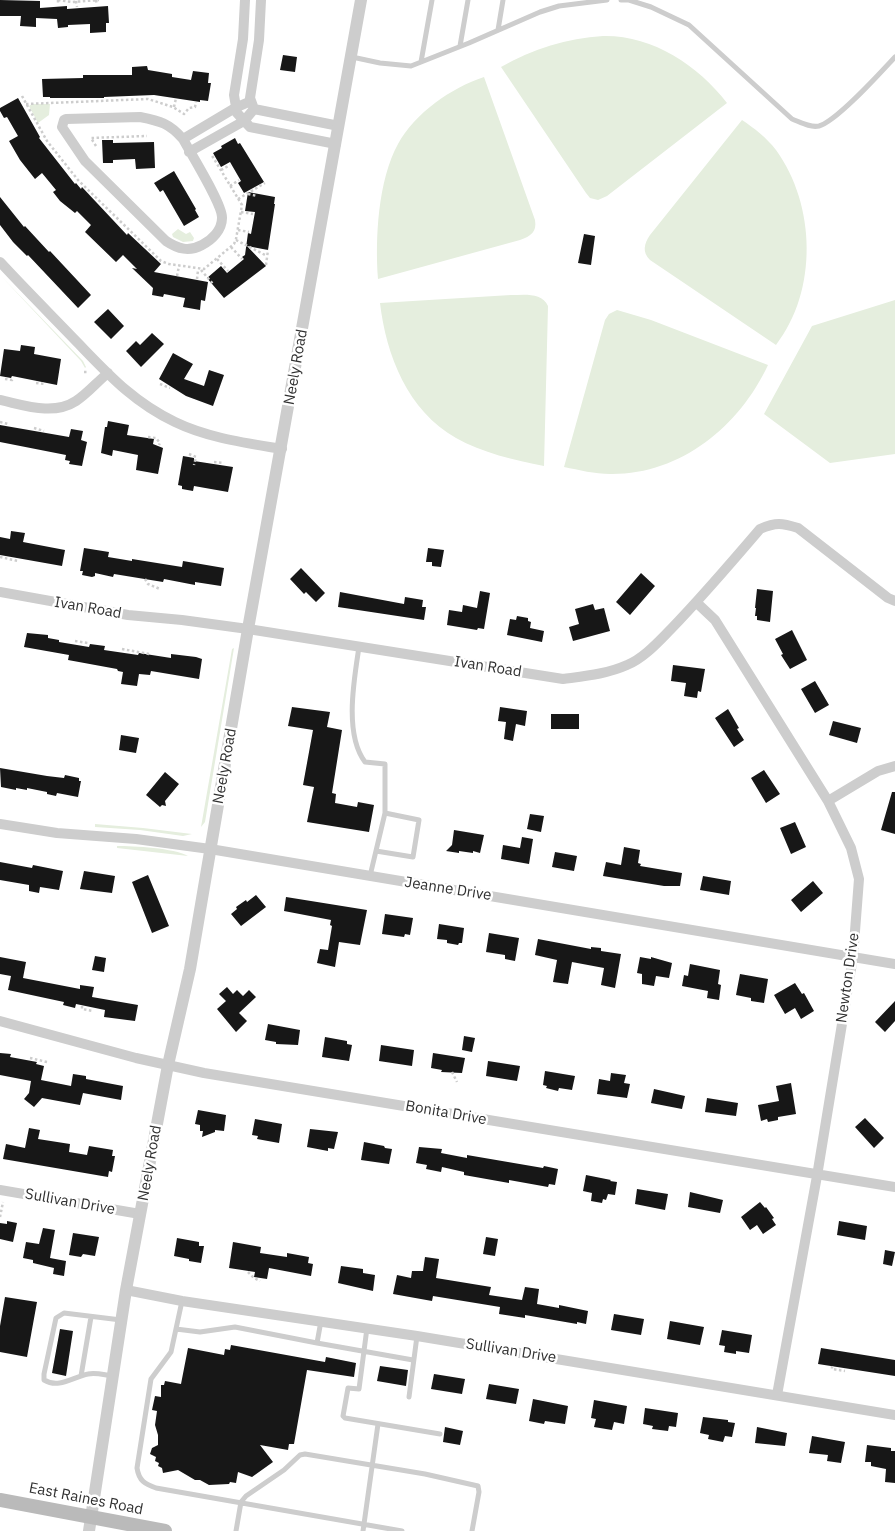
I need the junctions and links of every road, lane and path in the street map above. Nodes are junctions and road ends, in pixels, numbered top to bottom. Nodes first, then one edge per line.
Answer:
1 (58, 0) edge
2 (98, 0) edge
3 (245, 0) edge
4 (260, 0) edge
5 (361, 0) edge
6 (432, 0) edge
7 (468, 0) edge
8 (504, 0) edge
9 (607, 0) edge
10 (620, 0) edge
11 (629, 0) edge
12 (76, 1) junction
13 (58, 5) dead end
14 (97, 5) dead end
15 (77, 7) dead end
16 (498, 30) junction
17 (460, 46) junction
18 (241, 52) junction
19 (258, 55) junction
20 (352, 56) junction
21 (895, 57) edge
22 (421, 62) junction
23 (22, 96) dead end
24 (176, 98) dead end
25 (196, 102) dead end
26 (26, 104) junction
27 (253, 105) junction
28 (174, 107) junction
29 (235, 108) junction
30 (278, 116) junction
31 (244, 121) junction
32 (339, 126) junction
33 (275, 132) junction
34 (147, 136) dead end
35 (183, 139) junction
36 (336, 144) junction
37 (96, 146) dead end
38 (189, 152) junction
39 (211, 154) dead end
40 (230, 165) dead end
41 (220, 170) junction
42 (240, 180) dead end
43 (265, 183) dead end
44 (230, 186) junction
45 (247, 194) junction
46 (257, 196) dead end
47 (238, 199) junction
48 (241, 212) junction
49 (253, 214) dead end
50 (238, 230) junction
51 (249, 232) dead end
52 (236, 240) junction
53 (231, 247) junction
54 (268, 250) dead end
55 (267, 256) junction
56 (217, 259) junction
57 (242, 260) dead end
58 (0, 262) edge
59 (266, 265) dead end
60 (179, 266) junction
61 (200, 270) junction
62 (228, 271) dead end
63 (177, 276) dead end
64 (197, 279) dead end
65 (213, 284) dead end
66 (108, 373) junction
67 (13, 377) dead end
68 (5, 379) dead end
69 (36, 383) dead end
70 (46, 384) dead end
71 (160, 384) dead end
72 (170, 388) dead end
73 (0, 400) edge
74 (0, 422) edge
75 (8, 424) dead end
76 (34, 428) dead end
77 (44, 431) dead end
78 (148, 437) dead end
79 (159, 445) dead end
80 (282, 449) junction
81 (188, 454) dead end
82 (214, 462) dead end
83 (224, 463) dead end
84 (194, 465) dead end
85 (0, 557) edge
86 (18, 561) dead end
87 (145, 579) dead end
88 (160, 589) dead end
89 (0, 592) edge
90 (895, 601) edge
91 (697, 603) junction
92 (248, 629) junction
93 (75, 640) dead end
94 (88, 643) dead end
95 (359, 647) junction
96 (122, 649) dead end
97 (150, 654) dead end
98 (895, 766) edge
99 (828, 802) junction
100 (385, 813) junction
101 (0, 824) edge
102 (210, 849) junction
103 (376, 851) junction
104 (370, 876) junction
105 (853, 957) junction
106 (895, 964) edge
107 (82, 1006) dead end
108 (93, 1011) dead end
109 (0, 1021) edge
110 (30, 1058) dead end
111 (47, 1062) dead end
112 (168, 1065) junction
113 (452, 1072) dead end
114 (457, 1082) dead end
115 (817, 1176) junction
116 (895, 1187) edge
117 (0, 1190) edge
118 (3, 1202) dead end
119 (140, 1214) junction
120 (0, 1217) edge
121 (248, 1272) dead end
122 (260, 1280) dead end
123 (126, 1290) junction
124 (182, 1301) junction
125 (91, 1317) junction
126 (122, 1320) junction
127 (321, 1321) junction
128 (367, 1328) junction
129 (176, 1329) junction
130 (417, 1336) junction
131 (317, 1343) junction
132 (363, 1350) junction
133 (414, 1360) junction
134 (832, 1366) dead end
135 (845, 1371) dead end
136 (81, 1376) junction
137 (113, 1376) junction
138 (777, 1395) junction
139 (409, 1397) dead end
140 (895, 1415) edge
141 (378, 1424) junction
142 (440, 1434) dead end
143 (372, 1465) junction
144 (0, 1500) edge
145 (241, 1502) junction
146 (91, 1516) junction
147 (364, 1524) junction
148 (89, 1531) edge
149 (165, 1531) edge
150 (236, 1531) edge
151 (363, 1531) edge
152 (402, 1531) edge
153 (472, 1531) edge

1 - 12 path
1 - 13 path
2 - 12 path
2 - 14 path
3 - 18 street
4 - 19 street
5 - 20 street, Neely Road
6 - 22 lane
7 - 17 lane
8 - 16 lane
9 - 16 lane
10 - 11 lane
11 - 21 lane
12 - 15 path
16 - 17 lane
17 - 22 lane
18 - 19 street
18 - 29 street
19 - 27 street
20 - 22 lane
20 - 32 street, Neely Road
23 - 26 path
24 - 28 path
25 - 28 path
26 - 28 path
26 - 60 path
27 - 29 street
27 - 30 street
27 - 31 street
29 - 31 street
29 - 35 street
30 - 32 street
30 - 33 street
31 - 33 street
31 - 38 street
32 - 36 street, Neely Road
33 - 36 street
34 - 37 path
35 - 38 street
35 - 38 street
36 - 80 street, Neely Road
39 - 41 path
40 - 41 path
41 - 44 path
42 - 44 path
43 - 45 path
44 - 47 path
45 - 46 path
45 - 47 path
47 - 48 path
48 - 49 path
48 - 50 path
50 - 51 path
50 - 52 path
52 - 53 path
52 - 55 path
53 - 56 path
53 - 57 path
54 - 55 path
55 - 59 path
56 - 61 path
56 - 62 path
58 - 66 street
60 - 61 path
60 - 63 path
61 - 64 path
61 - 65 path
66 - 73 street
66 - 80 street
67 - 68 path
69 - 70 path
71 - 72 path
74 - 75 path
76 - 77 path
78 - 79 path
80 - 92 street, Neely Road
81 - 84 path
82 - 83 path
85 - 86 path
87 - 88 path
89 - 92 street, Ivan Road
90 - 91 street, Ivan Road
91 - 95 street, Ivan Road
91 - 99 street, Newton Drive
92 - 95 street, Ivan Road
92 - 102 street, Neely Road
93 - 94 path
95 - 100 lane
96 - 97 path
98 - 99 street
99 - 105 street, Newton Drive
100 - 103 lane
100 - 103 lane
101 - 102 street, Jeanne Drive
102 - 104 street, Jeanne Drive
102 - 112 street, Neely Road
103 - 104 lane
104 - 105 street, Jeanne Drive
105 - 106 street, Jeanne Drive
105 - 115 street, Newton Drive
107 - 108 path
109 - 112 street, Bonita Drive
110 - 111 path
112 - 115 street, Bonita Drive
112 - 119 street, Neely Road
113 - 114 path
115 - 116 street, Bonita Drive
115 - 138 street, Newton Drive
117 - 119 street, Sullivan Drive
118 - 120 path
119 - 123 street, Neely Road
121 - 122 path
123 - 124 street, Sullivan Drive
123 - 126 street, Neely Road
124 - 127 street, Sullivan Drive
124 - 129 lane
125 - 126 lane
125 - 136 lane
125 - 136 lane
126 - 137 street, Neely Road
127 - 128 street, Sullivan Drive
127 - 131 lane
128 - 130 street, Sullivan Drive
128 - 132 lane
129 - 131 lane
129 - 145 lane
130 - 133 lane
130 - 138 street, Sullivan Drive
131 - 132 lane
132 - 133 lane
132 - 141 lane
133 - 139 lane
134 - 135 path
136 - 137 lane
137 - 146 street, Neely Road
138 - 140 street, Sullivan Drive
141 - 142 lane
141 - 143 lane
143 - 145 lane
143 - 147 lane
143 - 153 lane
144 - 146 main road, East Raines Road
145 - 147 lane
145 - 150 lane
146 - 148 street, Neely Road
146 - 149 main road, East Raines Road
147 - 151 lane
147 - 152 lane

